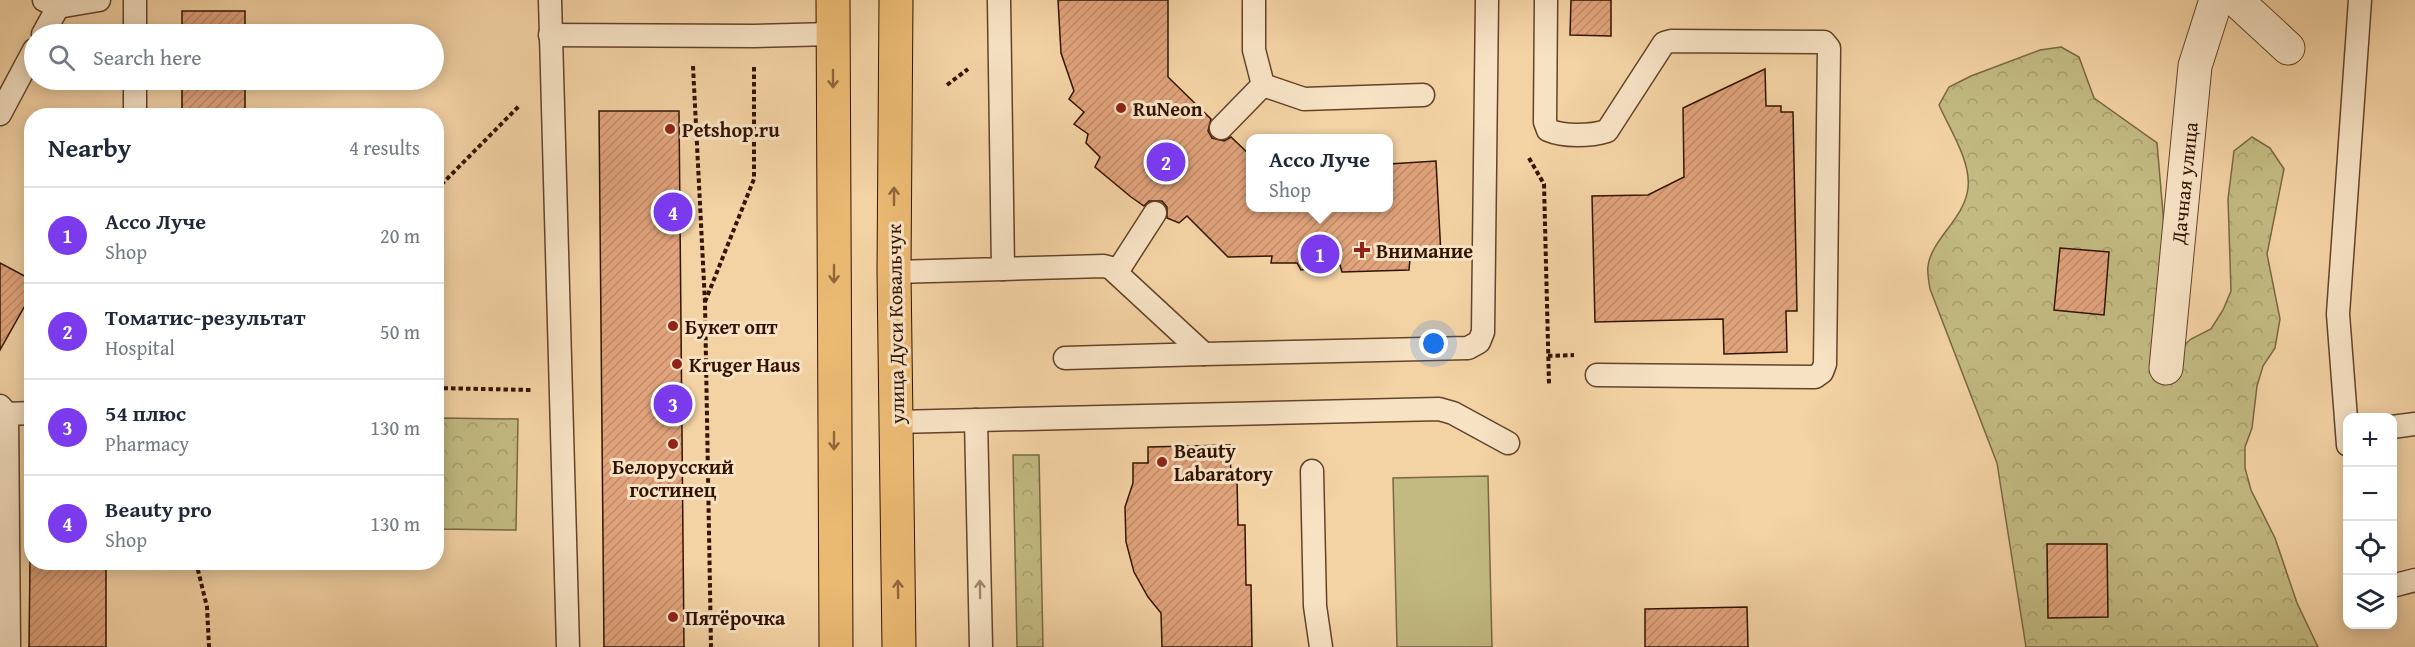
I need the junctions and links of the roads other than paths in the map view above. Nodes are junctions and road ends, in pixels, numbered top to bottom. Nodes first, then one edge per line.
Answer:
1 (99, 0) edge
2 (135, 0) edge
3 (550, 0) edge
4 (833, 0) edge
5 (896, 0) edge
6 (999, 0) edge
7 (1254, 0) edge
8 (1487, 0) edge
9 (1546, 0) edge
10 (2216, 0) edge
11 (2236, 0) edge
12 (2360, 0) edge
13 (51, 4) edge
14 (46, 24) edge
15 (135, 24) edge
16 (833, 34) junction
17 (550, 35) junction
18 (2288, 48) dead end
19 (24, 70) edge
20 (1263, 85) junction
21 (135, 90) edge
22 (1423, 95) dead end
23 (135, 108) edge
24 (0, 114) edge
25 (1221, 128) dead end
26 (1155, 213) dead end
27 (1003, 269) junction
28 (894, 272) junction
29 (1117, 272) junction
30 (1204, 354) junction
31 (1065, 358) dead end
32 (2166, 368) dead end
33 (1597, 375) dead end
34 (4, 410) edge
35 (24, 412) edge
36 (2345, 413) edge
37 (976, 420) junction
38 (896, 422) junction
39 (2415, 424) edge
40 (2397, 426) edge
41 (1508, 443) dead end
42 (1312, 471) dead end
43 (2415, 580) edge
44 (2397, 585) edge
45 (9, 647) edge
46 (568, 647) edge
47 (836, 647) edge
48 (899, 647) edge
49 (981, 647) edge
50 (1321, 647) edge

1 - 13 lane
2 - 15 lane
3 - 17 lane
4 - 16 main road
28 -> 5 main road, улица Дуси Ковальчук
6 - 27 lane
7 - 20 lane
8 - 30 lane
9 - 33 lane
10 - 32 street, Дачная улица
11 - 18 street
12 - 36 lane
13 - 14 lane
16 - 17 lane
16 -> 47 main road
17 - 46 lane
19 - 24 lane
20 - 22 lane
20 - 25 lane
21 - 23 lane
26 - 29 lane
27 - 28 lane
27 - 29 lane
28 - 38 main road, улица Дуси Ковальчук
29 - 30 lane
30 - 31 lane
34 - 35 lane
34 - 45 lane
37 - 38 lane
37 - 41 lane
49 -> 37 lane
48 -> 38 main road, улица Дуси Ковальчук
39 - 40 lane
42 - 50 lane
43 - 44 lane

